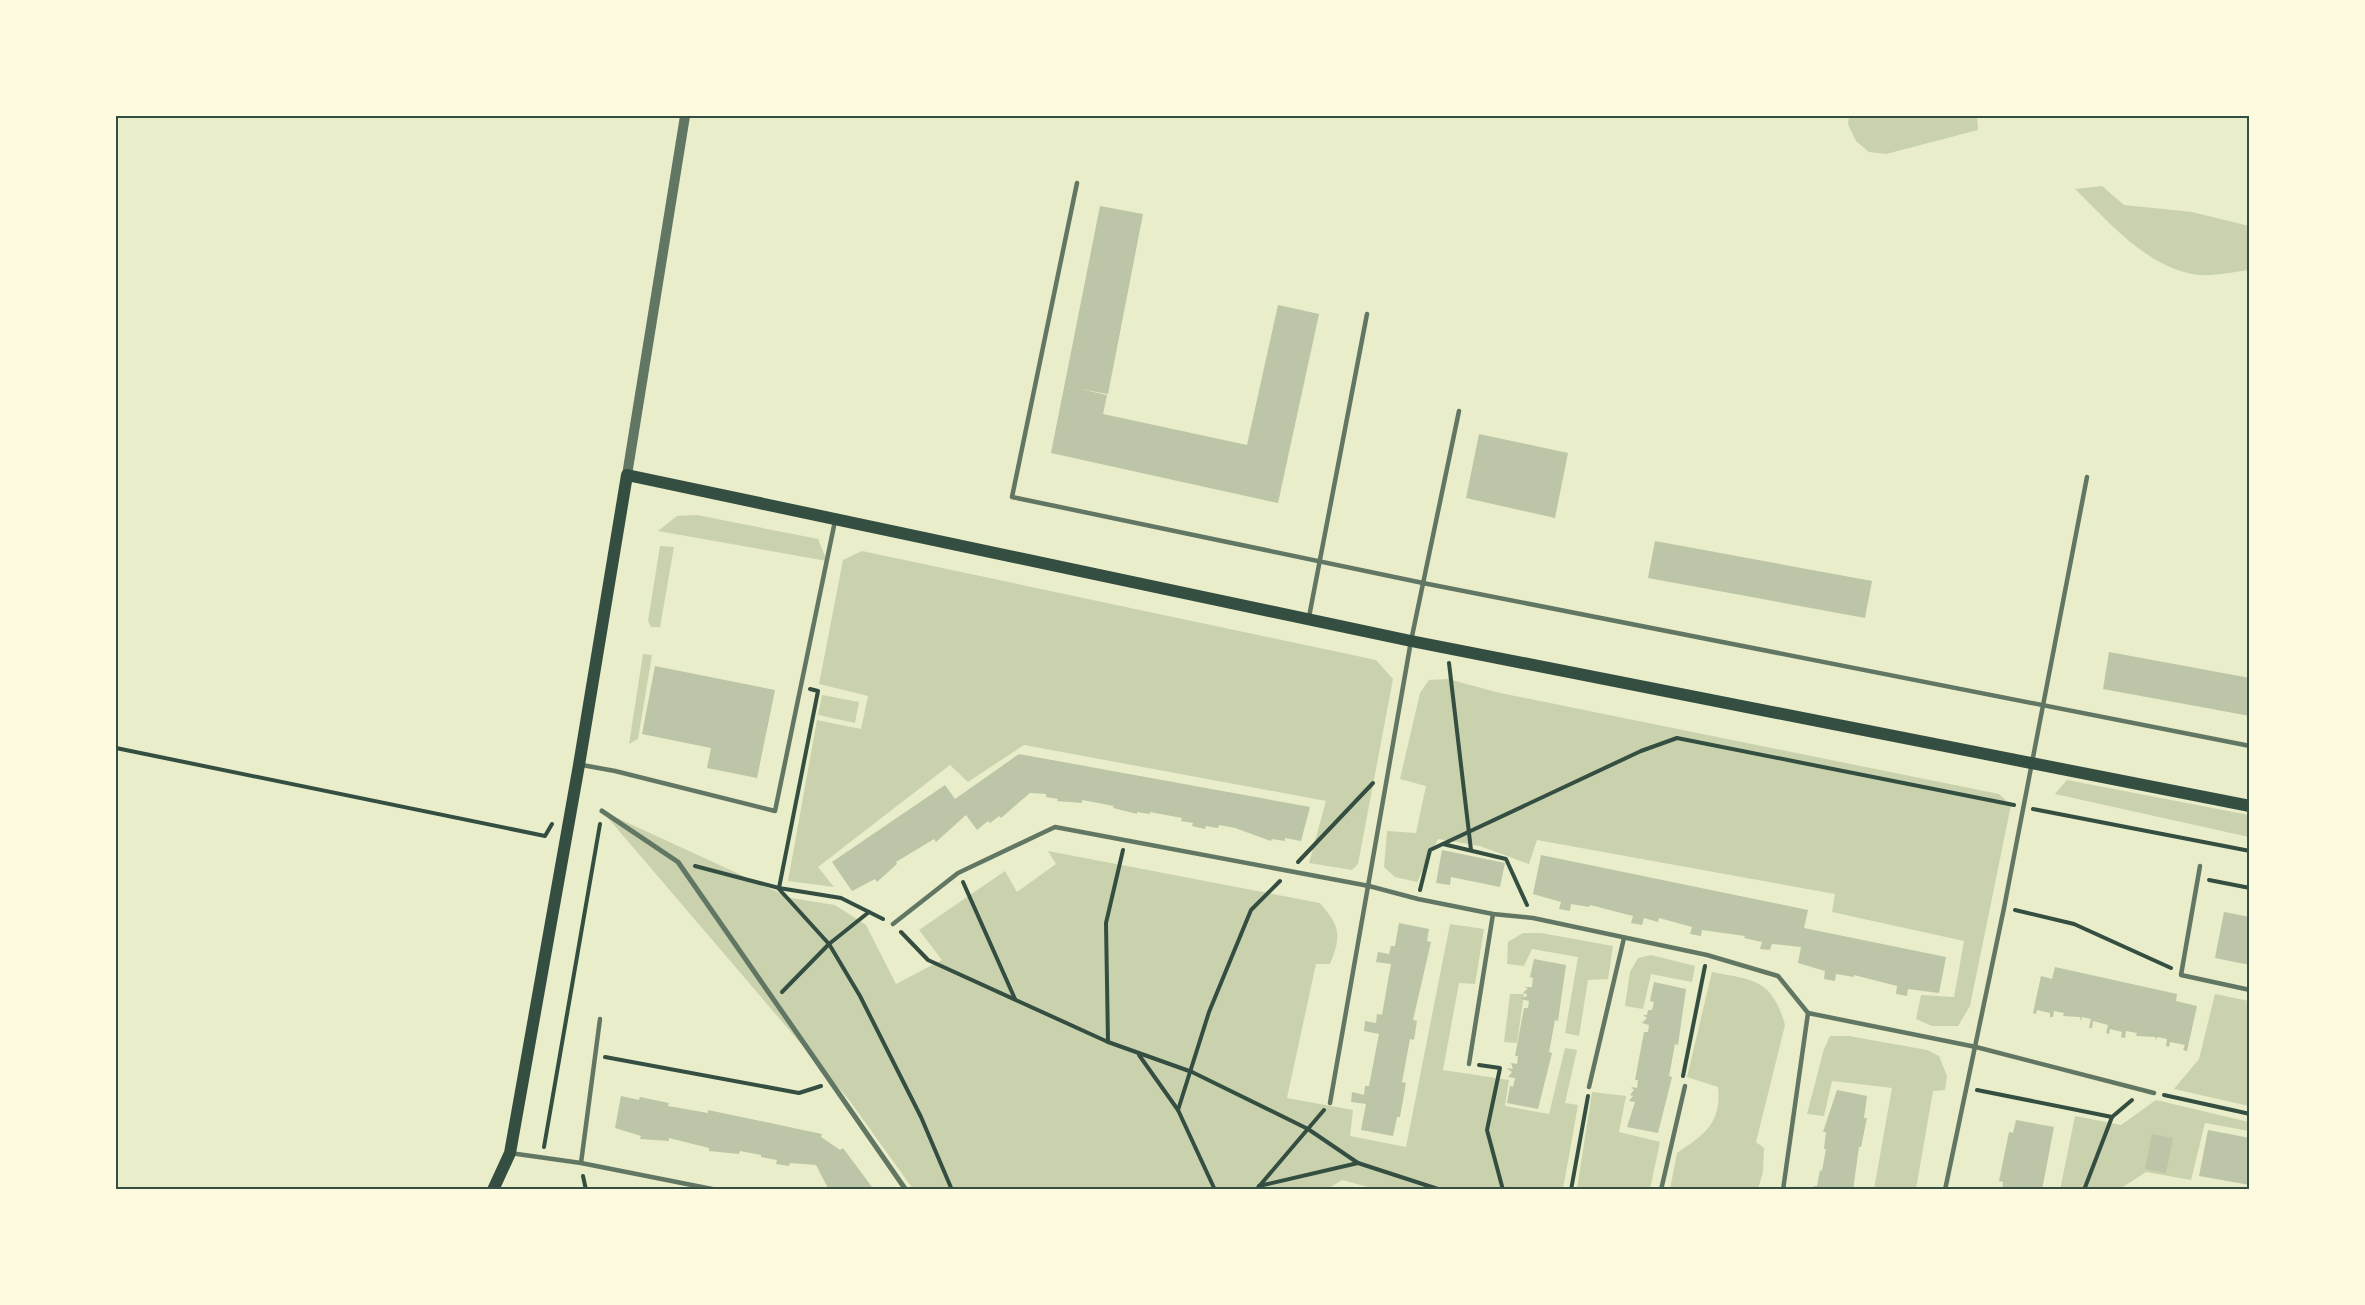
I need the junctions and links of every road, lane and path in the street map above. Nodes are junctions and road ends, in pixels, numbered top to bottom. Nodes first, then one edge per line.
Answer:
1 (685, 116) edge
2 (1077, 183) dead end
3 (1367, 314) dead end
4 (1460, 411) dead end
5 (627, 475) junction
6 (2087, 477) dead end
7 (835, 521) junction
8 (1320, 561) junction
9 (1423, 583) junction
10 (1308, 619) junction
11 (1411, 640) junction
12 (1447, 648) junction
13 (803, 687) junction
14 (2042, 705) junction
15 (2250, 746) edge
16 (116, 748) edge
17 (2030, 764) junction
18 (579, 765) junction
19 (1389, 767) junction
20 (2250, 806) edge
21 (2022, 807) junction
22 (602, 811) joint
23 (554, 820) dead end
24 (1469, 832) junction
25 (1126, 840) junction
26 (1442, 844) junction
27 (1471, 850) junction
28 (2250, 851) edge
29 (678, 862) junction
30 (2200, 866) dead end
31 (1290, 871) junction
32 (958, 873) junction
33 (2198, 878) junction
34 (1369, 886) junction
35 (779, 888) junction
36 (2250, 888) edge
37 (1418, 899) junction
38 (2004, 908) junction
39 (869, 912) junction
40 (1493, 914) junction
41 (1533, 918) junction
42 (893, 924) junction
43 (1624, 938) junction
44 (829, 944) junction
45 (1707, 955) junction
46 (2181, 975) junction
47 (2250, 990) edge
48 (1015, 999) junction
49 (773, 1001) junction
50 (1808, 1013) junction
51 (600, 1020) dead end
52 (1108, 1042) junction
53 (1976, 1047) junction
54 (1138, 1053) junction
55 (596, 1055) junction
56 (1469, 1064) joint
57 (1192, 1072) junction
58 (830, 1082) junction
59 (1685, 1086) joint
60 (1589, 1087) joint
61 (1965, 1087) junction
62 (2143, 1090) junction
63 (2154, 1093) joint
64 (1330, 1103) joint
65 (1178, 1110) junction
66 (2250, 1114) edge
67 (2112, 1117) junction
68 (1308, 1129) junction
69 (510, 1153) junction
70 (542, 1157) junction
71 (581, 1163) junction
72 (1358, 1163) junction
73 (1257, 1188) edge
74 (493, 1190) edge
75 (717, 1190) edge
76 (906, 1190) edge
77 (952, 1190) edge
78 (1215, 1190) edge
79 (1441, 1190) edge
80 (1503, 1190) edge
81 (1571, 1190) edge
82 (1661, 1190) edge
83 (1783, 1190) edge
84 (1945, 1190) edge
85 (2084, 1190) edge

1 - 5 street
2 - 8 lane
3 - 8 lane
4 - 9 lane
5 - 7 main road
5 - 18 main road
6 - 14 lane
7 - 10 main road
7 - 13 lane
8 - 9 lane
8 - 10 lane
9 - 11 lane
9 - 14 lane
10 - 11 main road
11 - 12 main road
11 - 19 lane
12 - 17 main road
12 - 24 path
13 - 18 lane
13 - 35 path
14 - 15 lane
14 - 17 lane
16 - 23 path
17 - 20 main road
17 - 21 lane
18 - 69 main road
19 - 31 path
19 - 34 lane
21 - 24 path
21 - 28 path
21 - 38 lane
22 - 29 street
22 - 70 path
24 - 26 path
24 - 27 path
25 - 31 lane
25 - 32 lane
25 - 52 path
26 - 27 path
26 - 37 path
27 - 41 path
29 - 35 path
29 - 49 street
30 - 33 lane
31 - 34 lane
31 - 57 path
32 - 42 lane
32 - 48 path
33 - 36 path
33 - 46 lane
34 - 37 lane
34 - 64 lane
35 - 39 path
35 - 44 path
37 - 40 lane
38 - 46 path
38 - 53 lane
39 - 42 path
39 - 44 path
40 - 41 lane
40 - 56 lane
41 - 43 lane
42 - 48 path
43 - 45 lane
43 - 60 lane
44 - 49 path
44 - 77 path
45 - 50 lane
45 - 59 path
46 - 47 lane
48 - 52 path
49 - 58 street
50 - 53 lane
50 - 83 lane
51 - 55 lane
52 - 54 path
53 - 61 lane
53 - 62 lane
54 - 57 path
54 - 65 path
55 - 58 path
55 - 71 lane
56 - 80 path
57 - 65 path
57 - 68 path
58 - 76 street
59 - 82 lane
60 - 81 path
61 - 67 path
61 - 84 lane
62 - 63 lane
62 - 67 path
63 - 66 path
64 - 68 path
65 - 78 path
67 - 85 path
68 - 72 path
68 - 73 path
69 - 70 lane
69 - 74 main road
70 - 71 lane
71 - 75 lane
72 - 73 path
72 - 79 path

